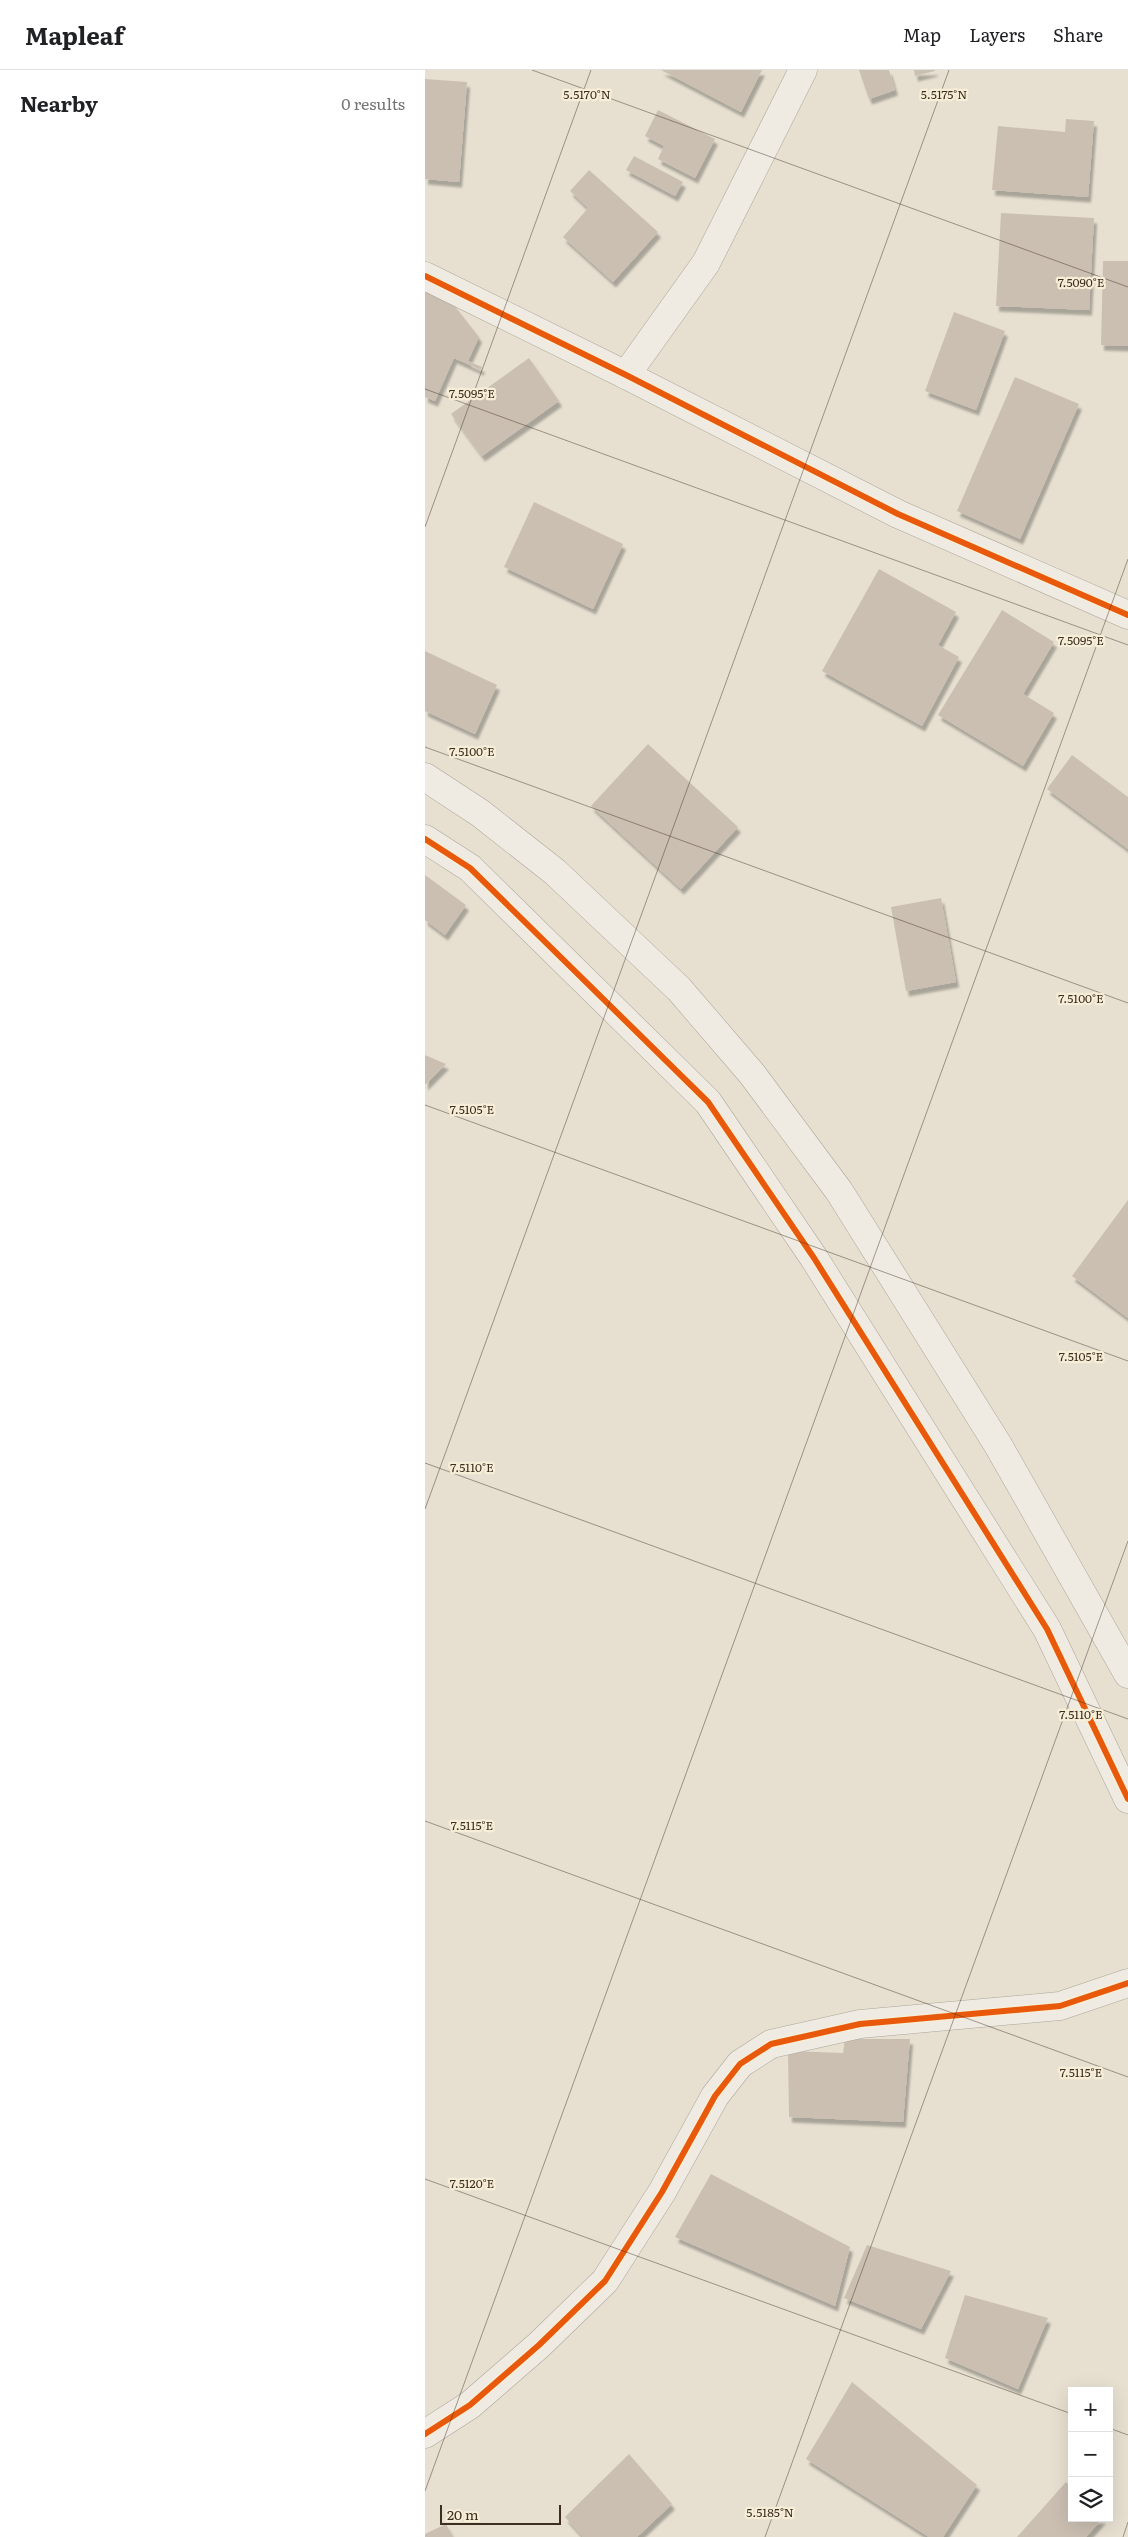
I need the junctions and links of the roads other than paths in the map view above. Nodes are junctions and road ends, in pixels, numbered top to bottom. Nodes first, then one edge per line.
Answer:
1 (803, 70) edge
2 (425, 276) edge
3 (626, 375) junction
4 (1128, 615) edge
5 (425, 778) edge
6 (425, 839) edge
7 (1128, 1674) edge
8 (1128, 1799) edge
9 (1128, 1982) edge
10 (425, 2434) edge

1 - 3 street
2 - 3 street
3 - 4 street
5 - 7 street
6 - 8 street
9 - 10 street

